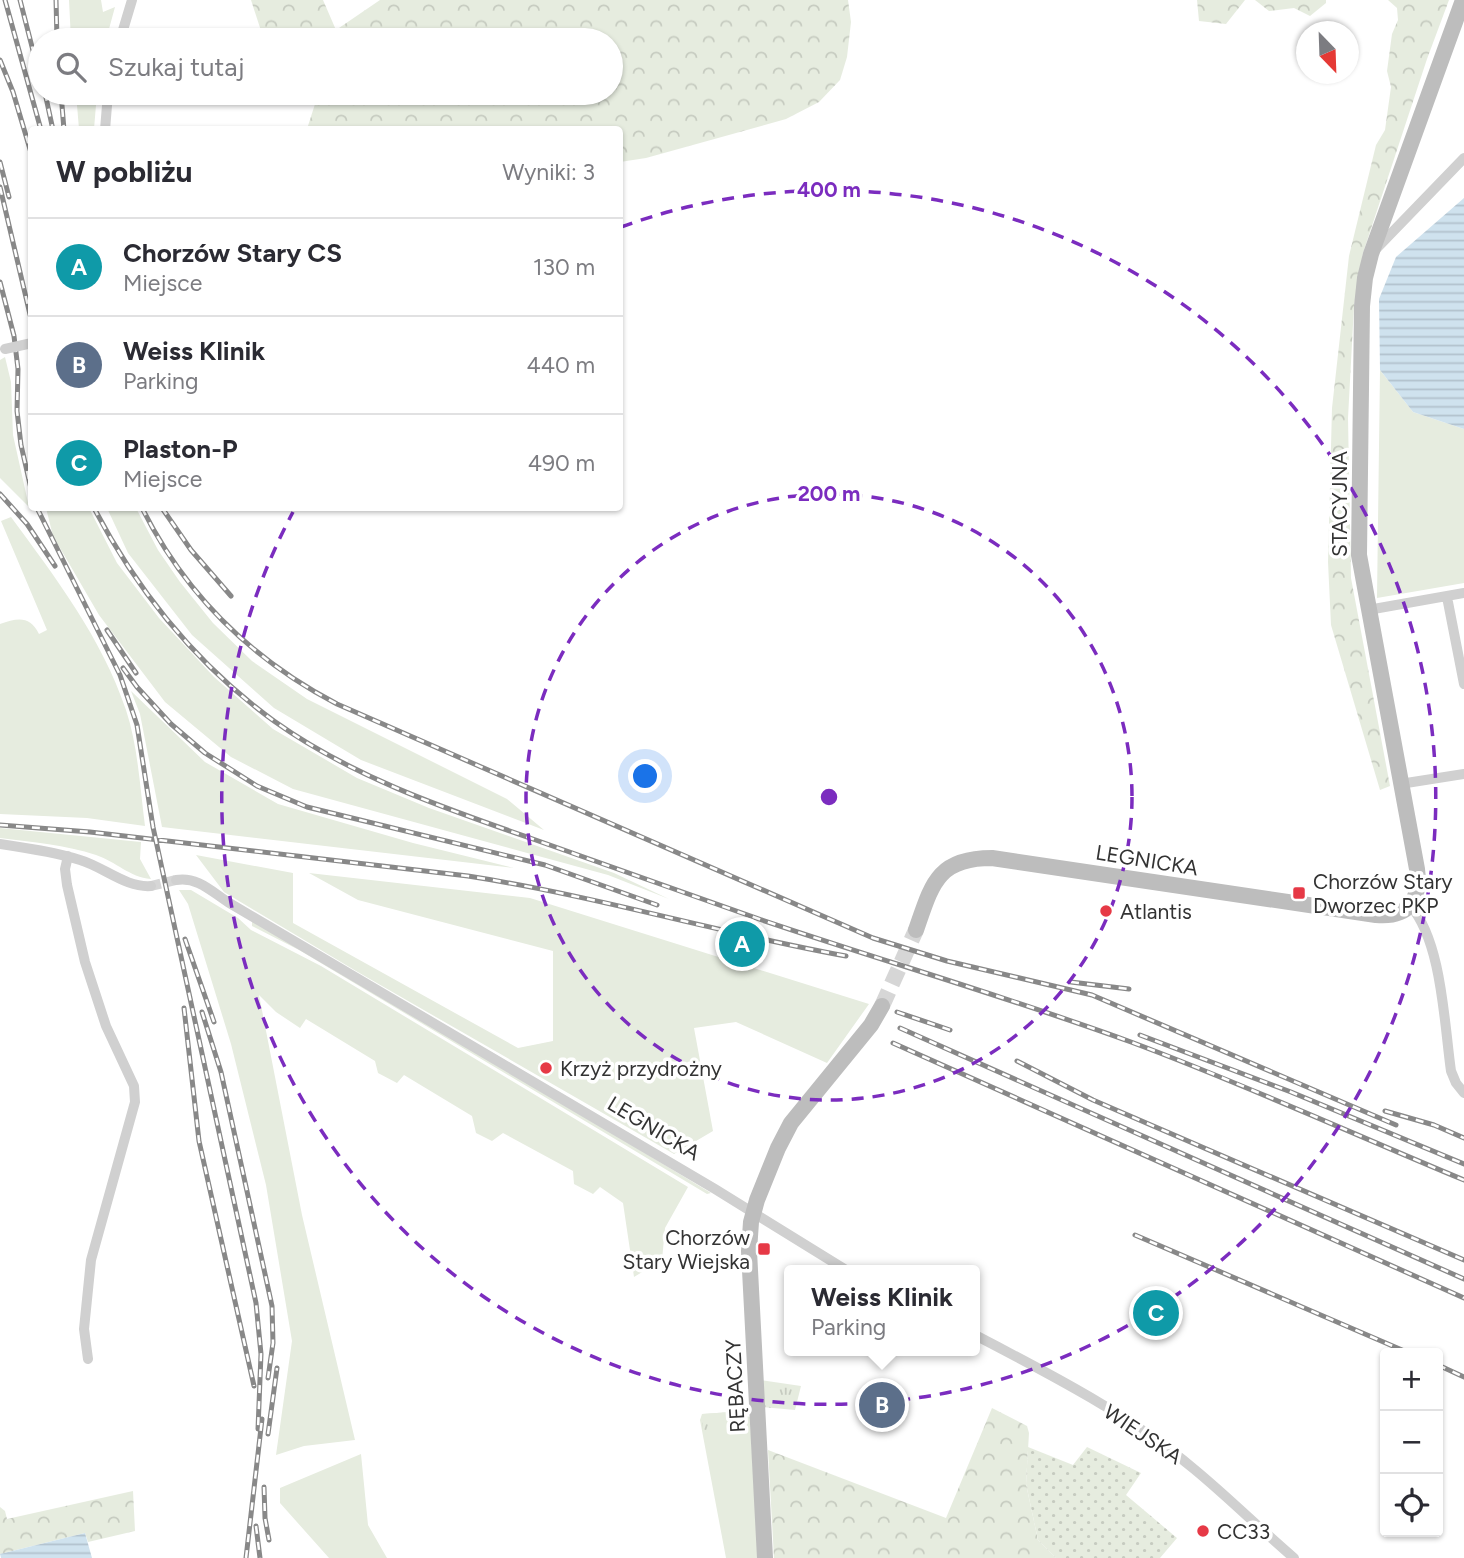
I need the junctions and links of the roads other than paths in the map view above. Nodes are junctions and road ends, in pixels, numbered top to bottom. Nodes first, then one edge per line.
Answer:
1 (132, 0) edge
2 (1463, 0) edge
3 (124, 28) edge
4 (107, 105) edge
5 (105, 126) edge
6 (1464, 158) edge
7 (1371, 254) junction
8 (28, 344) edge
9 (3, 349) edge
10 (1464, 593) edge
11 (1447, 597) junction
12 (1368, 610) junction
13 (1464, 684) edge
14 (1464, 774) edge
15 (1400, 785) junction
16 (0, 844) edge
17 (68, 856) junction
18 (176, 880) tunnel mouth
19 (151, 886) tunnel mouth
20 (1410, 905) junction
21 (916, 930) tunnel mouth
22 (882, 1006) tunnel mouth
23 (1464, 1093) edge
24 (753, 1212) junction
25 (838, 1265) edge
26 (980, 1338) edge
27 (88, 1359) dead end
28 (765, 1558) edge
29 (1294, 1558) edge

1 - 3 street
2 - 7 street, STACYJNA
4 - 5 street
6 - 7 street
7 - 12 street, STACYJNA
8 - 9 street, bridge
10 - 11 street
11 - 12 street
11 - 13 street
12 - 15 street, STACYJNA
14 - 15 street
15 - 20 street, STACYJNA
16 - 17 street
17 - 19 street
17 - 27 street
18 - 24 street, LEGNICKA
20 - 21 street, LEGNICKA
20 - 23 street
22 - 24 street
24 - 25 street
24 - 28 street, RĘBACZY
26 - 29 street, WIEJSKA

